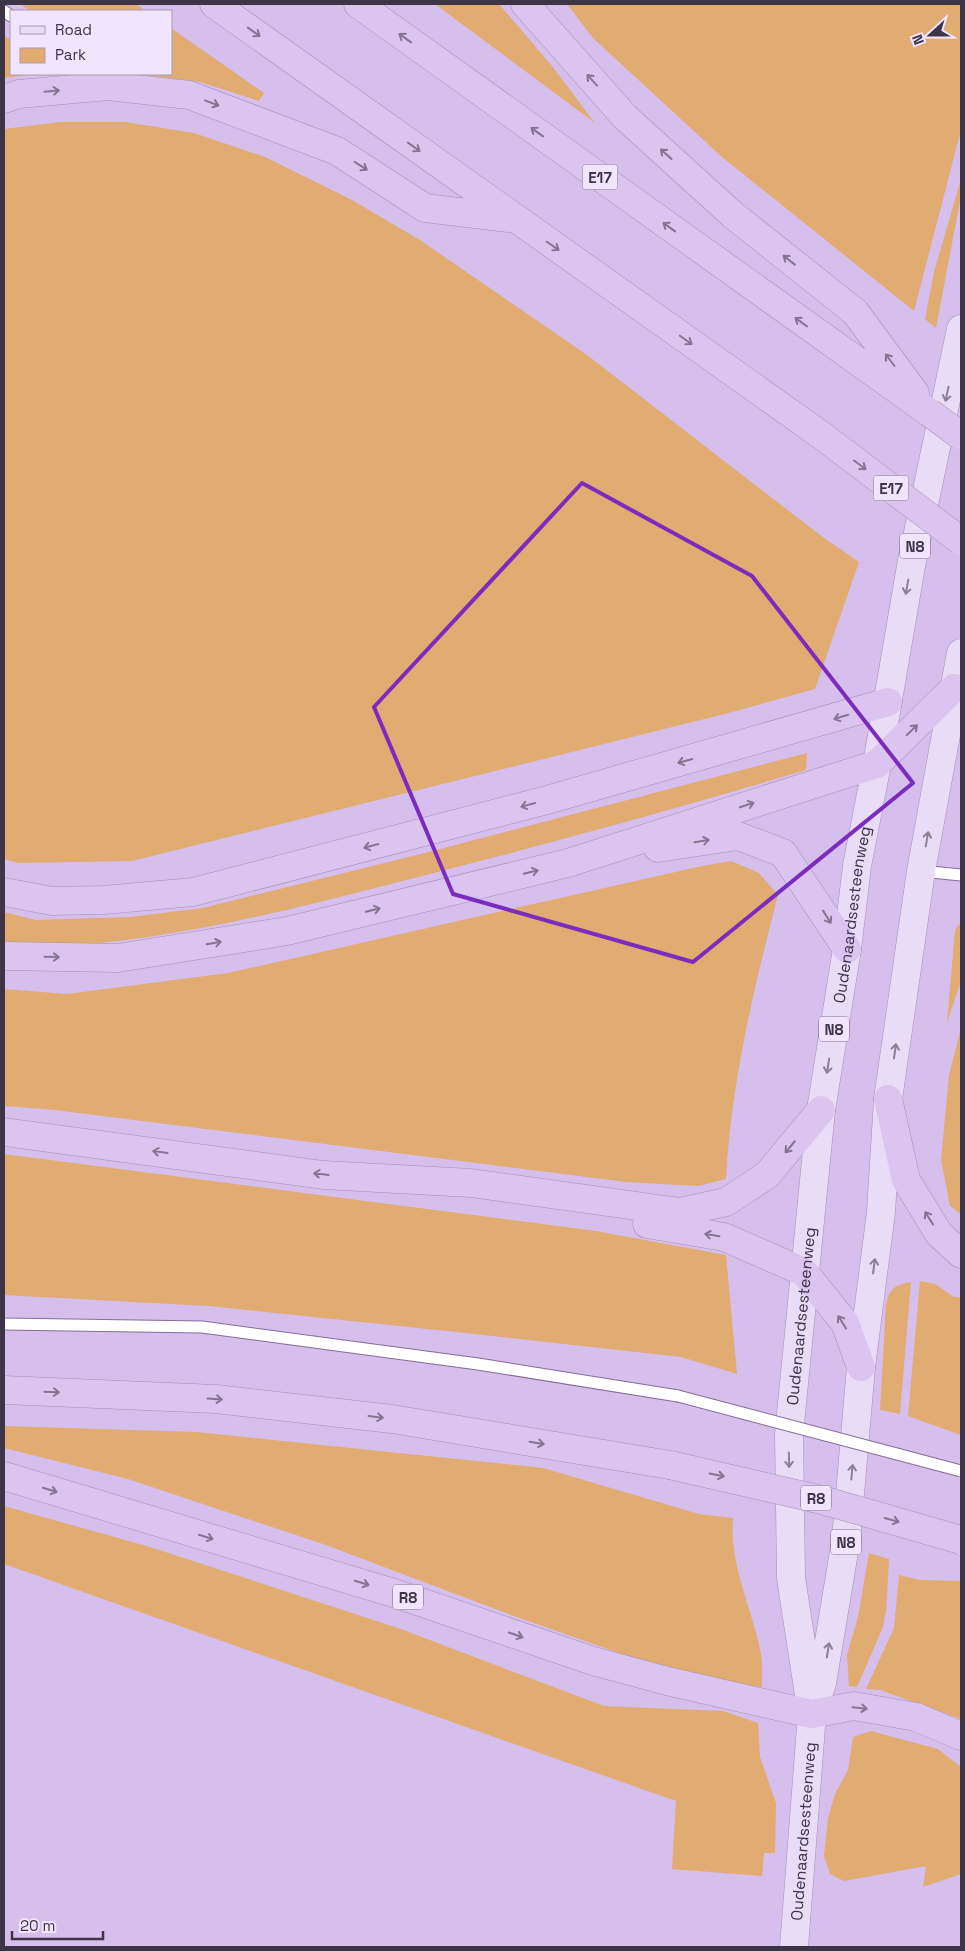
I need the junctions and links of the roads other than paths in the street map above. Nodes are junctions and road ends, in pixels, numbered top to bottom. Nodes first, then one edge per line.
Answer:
1 (214, 4) edge
2 (358, 4) edge
3 (525, 4) edge
4 (99, 80) edge
5 (4, 98) edge
6 (513, 218) junction
7 (961, 329) edge
8 (930, 413) junction
9 (961, 436) edge
10 (961, 541) edge
11 (961, 654) edge
12 (954, 688) junction
13 (888, 702) junction
14 (877, 764) junction
15 (568, 863) junction
16 (921, 871) junction
17 (961, 875) edge
18 (4, 892) edge
19 (847, 949) junction
20 (4, 956) edge
21 (888, 1100) junction
22 (821, 1110) junction
23 (4, 1132) edge
24 (369, 1178) junction
25 (961, 1254) edge
26 (804, 1272) junction
27 (4, 1324) edge
28 (861, 1367) junction
29 (4, 1390) edge
30 (961, 1471) edge
31 (4, 1476) edge
32 (961, 1540) edge
33 (812, 1714) junction
34 (961, 1736) edge
35 (794, 1947) edge

1 -> 6 highway, E17
8 -> 2 highway, E17
8 -> 3 highway
5 -> 4 highway
4 -> 6 highway
6 -> 10 highway, E17, bridge
7 -> 13 main road, Oudenaardsesteenweg / N8
8 - 9 highway, E17, bridge
11 - 12 main road, Oudenaardsesteenweg / N8
14 -> 12 highway
16 -> 12 main road, Oudenaardsesteenweg / N8
13 - 14 main road, Oudenaardsesteenweg / N8
13 -> 18 highway
15 -> 14 highway
14 - 19 main road, Oudenaardsesteenweg / N8
15 -> 19 highway
20 -> 15 highway
16 - 17 lane
21 -> 16 main road, Oudenaardsesteenweg / N8
19 -> 22 main road, Oudenaardsesteenweg / N8
25 -> 21 highway
28 -> 21 main road, Oudenaardsesteenweg / N8
22 -> 24 highway
22 - 26 main road, Oudenaardsesteenweg / N8
24 -> 23 highway
26 -> 24 highway
28 -> 26 highway
26 -> 33 main road, Oudenaardsesteenweg / N8
27 - 30 lane, bridge
33 -> 28 main road, Oudenaardsesteenweg / N8
29 -> 32 highway, R8, bridge
31 -> 33 highway, R8
33 -> 34 highway
33 - 35 main road, Oudenaardsesteenweg / N8

